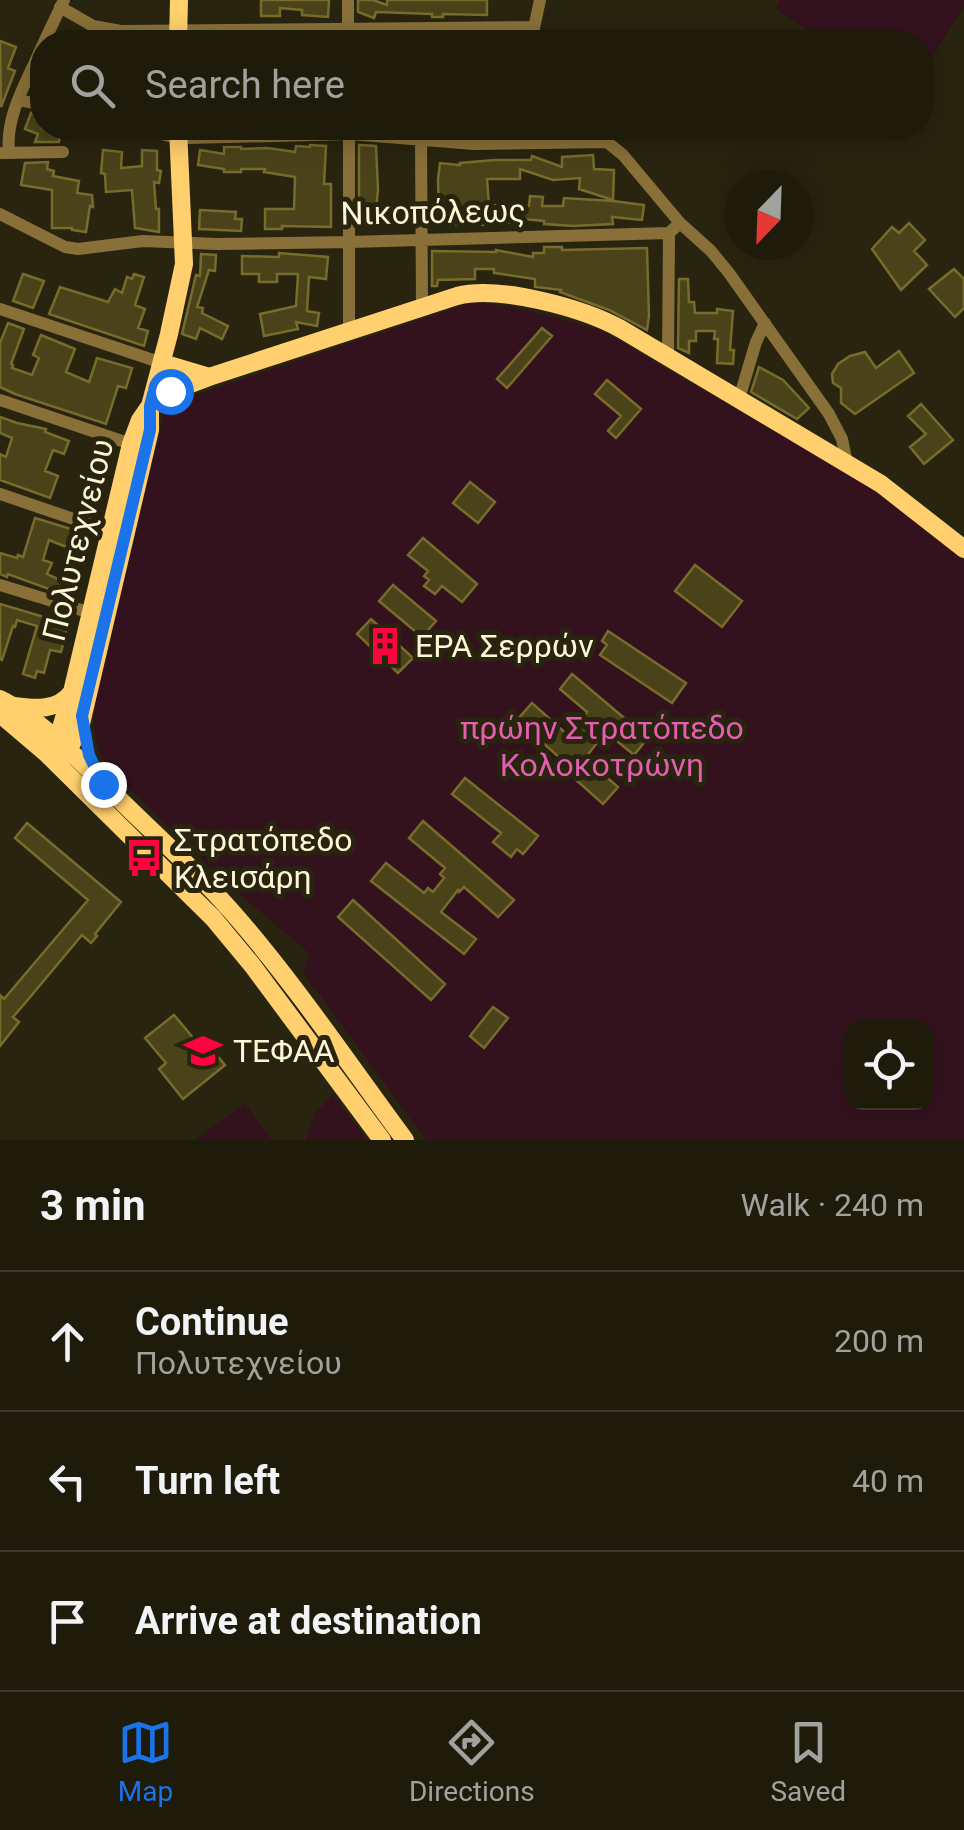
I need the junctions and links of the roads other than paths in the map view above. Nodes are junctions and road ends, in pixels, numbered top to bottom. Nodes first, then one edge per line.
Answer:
1 (179, 0) edge
2 (348, 0) edge
3 (540, 0) edge
4 (62, 4) edge
5 (534, 27) junction
6 (50, 30) edge
7 (106, 30) edge
8 (178, 30) edge
9 (348, 30) edge
10 (472, 30) edge
11 (533, 30) edge
12 (30, 74) edge
13 (19, 100) junction
14 (30, 102) edge
15 (6, 113) edge
16 (178, 140) edge
17 (350, 140) edge
18 (421, 140) joint
19 (478, 140) edge
20 (603, 140) edge
21 (607, 142) junction
22 (474, 144) junction
23 (64, 152) dead end
24 (4, 153) edge
25 (0, 214) edge
26 (680, 223) junction
27 (669, 234) junction
28 (422, 241) junction
29 (350, 242) junction
30 (184, 243) junction
31 (422, 307) junction
32 (0, 309) edge
33 (766, 323) junction
34 (349, 330) junction
35 (668, 358) junction
36 (162, 363) junction
37 (209, 377) junction
38 (739, 399) junction
39 (0, 400) edge
40 (152, 400) junction
41 (830, 414) junction
42 (808, 440) junction
43 (130, 444) junction
44 (846, 463) junction
45 (0, 494) edge
46 (110, 531) junction
47 (964, 550) edge
48 (0, 585) edge
49 (90, 613) junction
50 (72, 692) junction
51 (4, 706) edge
52 (82, 716) junction
53 (57, 752) junction
54 (103, 784) junction
55 (382, 1140) edge
56 (405, 1140) edge

1 - 8 main road
2 - 9 street
3 - 5 street
4 - 6 street
4 - 7 street
5 - 10 street
5 - 11 street
12 - 13 street
13 - 14 street
13 - 15 street
15 - 24 street
16 - 30 main road, Πολυτεχνείου
17 - 29 street
18 - 22 street
18 - 28 street
19 - 22 street
20 - 21 street
21 - 22 street
21 - 26 street
23 - 24 street
25 - 30 street, Νικοπόλεως
26 - 27 street
26 - 33 street
27 - 28 street, Νικοπόλεως
27 - 35 street
28 - 29 street, Νικοπόλεως
28 - 31 street
29 - 30 street, Νικοπόλεως
29 - 34 street
30 - 36 main road, Πολυτεχνείου
31 - 34 main road
31 - 35 main road
32 - 36 street
33 - 38 street
33 - 41 street
34 - 37 main road
35 - 38 main road
36 - 37 main road
36 - 40 main road, Πολυτεχνείου
37 - 40 main road
38 - 42 main road
39 - 43 street
40 - 43 main road, Πολυτεχνείου
40 - 52 main road, Πολυτεχνείου
41 - 42 street
41 - 44 street
42 - 44 main road
43 - 46 main road, Πολυτεχνείου
44 - 47 main road
45 - 46 street
46 - 49 main road, Πολυτεχνείου
48 - 49 street
49 - 50 main road, Πολυτεχνείου
50 - 51 main road
50 - 53 main road, Πολυτεχνείου
51 - 53 main road
52 - 53 main road, Πολυτεχνείου
52 - 54 main road
53 - 54 main road
53 - 55 main road
54 - 56 main road

